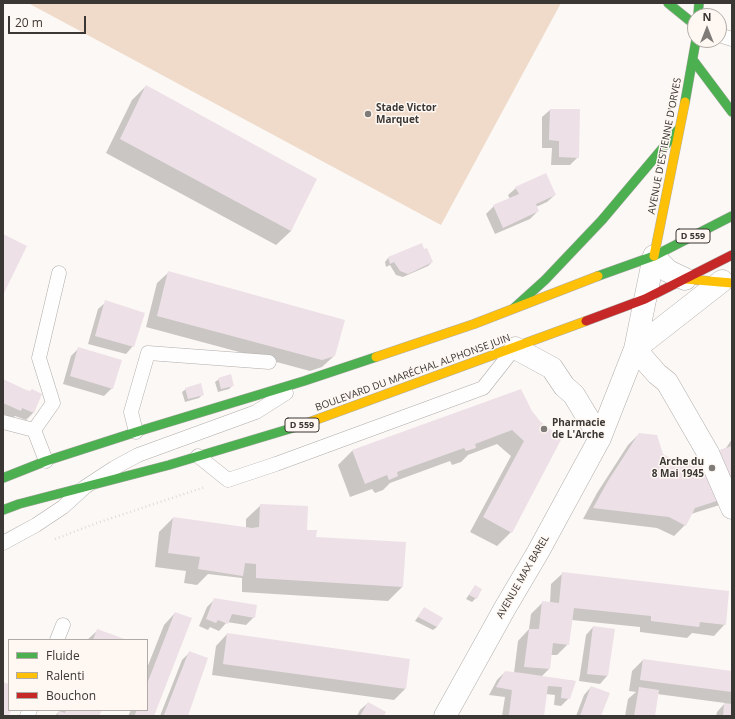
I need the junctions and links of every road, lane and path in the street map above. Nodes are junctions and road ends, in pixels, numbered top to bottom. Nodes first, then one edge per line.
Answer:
1 (668, 3) edge
2 (687, 18) edge
3 (695, 48) edge
4 (693, 60) junction
5 (732, 112) edge
6 (678, 130) junction
7 (732, 216) edge
8 (732, 255) edge
9 (654, 256) junction
10 (59, 273) dead end
11 (686, 279) junction
12 (727, 282) edge
13 (645, 299) junction
14 (511, 310) junction
15 (515, 348) junction
16 (635, 349) junction
17 (269, 362) dead end
18 (304, 381) junction
19 (3, 422) edge
20 (34, 430) junction
21 (136, 432) junction
22 (600, 438) junction
23 (198, 456) junction
24 (46, 462) junction
25 (3, 478) edge
26 (228, 480) junction
27 (85, 487) junction
28 (732, 508) edge
29 (3, 510) edge
30 (96, 523) dead end
31 (3, 543) edge
32 (63, 625) dead end
33 (57, 639) edge
34 (445, 716) edge

1 - 2 main road
3 - 4 main road, AVENUE D'ESTIENNE D'ORVES
4 - 5 main road
4 - 6 main road, AVENUE D'ESTIENNE D'ORVES
6 - 9 main road, AVENUE D'ESTIENNE D'ORVES
6 - 14 main road
7 - 9 main road, D 559
8 - 11 main road, D 559
9 - 11 street
9 - 13 street, AVENUE MAX BAREL
9 - 14 main road, D 559
10 - 20 lane
11 - 12 main road
11 - 13 main road, BOULEVARD DU MARÉCHAL ALPHONSE JUIN / D 559
12 - 16 street
13 - 15 main road, BOULEVARD DU MARÉCHAL ALPHONSE JUIN / D 559
13 - 16 street, AVENUE MAX BAREL
14 - 18 main road, D 559
15 - 22 street
15 - 23 main road, BOULEVARD DU MARÉCHAL ALPHONSE JUIN / D 559
15 - 26 lane
16 - 22 street, AVENUE MAX BAREL
16 - 28 street
17 - 21 lane
18 - 21 main road, D 559
18 - 27 lane
19 - 20 lane
20 - 24 lane
21 - 24 main road, D 559
22 - 34 street, AVENUE MAX BAREL
23 - 26 lane
23 - 27 main road, BOULEVARD DU MARÉCHAL ALPHONSE JUIN / D 559
24 - 25 main road, D 559
26 - 30 path
27 - 29 main road, BOULEVARD DU MARÉCHAL ALPHONSE JUIN / D 559
27 - 31 lane
32 - 33 lane

